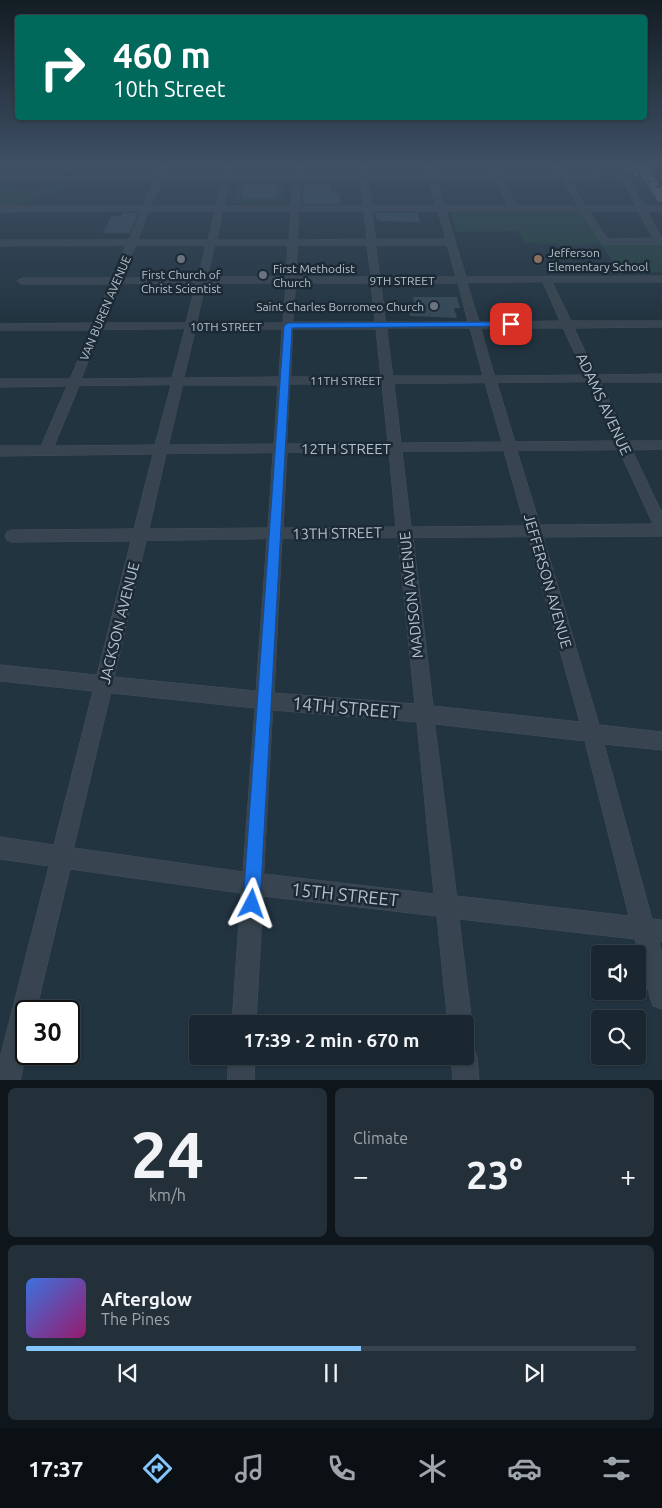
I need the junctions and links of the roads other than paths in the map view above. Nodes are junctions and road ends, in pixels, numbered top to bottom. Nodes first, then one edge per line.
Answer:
1 (143, 216) edge
2 (218, 216) edge
3 (295, 216) edge
4 (369, 216) edge
5 (443, 216) edge
6 (589, 216) edge
7 (646, 216) edge
8 (293, 242) junction
9 (372, 242) junction
10 (450, 242) junction
11 (132, 243) junction
12 (211, 243) junction
13 (0, 244) edge
14 (546, 279) junction
15 (662, 279) edge
16 (202, 280) junction
17 (291, 280) junction
18 (376, 280) junction
19 (461, 280) junction
20 (22, 281) dead end
21 (116, 281) junction
22 (474, 324) junction
23 (567, 324) junction
24 (662, 324) edge
25 (381, 325) junction
26 (96, 326) junction
27 (191, 326) junction
28 (288, 326) junction
29 (0, 327) edge
30 (592, 378) junction
31 (662, 378) edge
32 (490, 379) junction
33 (387, 380) junction
34 (284, 381) junction
35 (74, 382) junction
36 (177, 382) junction
37 (0, 383) edge
38 (662, 445) edge
39 (509, 446) junction
40 (623, 446) junction
41 (280, 448) junction
42 (395, 448) junction
43 (46, 450) junction
44 (161, 450) junction
45 (0, 451) edge
46 (662, 530) edge
47 (534, 531) junction
48 (404, 533) junction
49 (275, 534) junction
50 (140, 535) junction
51 (12, 536) dead end
52 (0, 673) edge
53 (104, 684) junction
54 (265, 701) junction
55 (425, 714) junction
56 (592, 733) junction
57 (662, 741) edge
58 (0, 848) edge
59 (62, 856) junction
60 (253, 884) junction
61 (446, 906) junction
62 (653, 930) edge
63 (662, 997) edge
64 (245, 1015) edge
65 (459, 1015) edge
66 (242, 1065) edge
67 (465, 1065) edge
68 (7, 1080) edge
69 (241, 1080) edge
70 (466, 1080) edge

1 - 11 street, VAN BUREN AVENUE
2 - 12 street, JACKSON AVENUE
3 - 8 street
4 - 9 street, MADISON AVENUE
5 - 10 street, JEFFERSON AVENUE
6 - 7 street
8 - 9 street
8 - 12 street
8 - 17 street
9 - 10 street
9 - 18 street, MADISON AVENUE
10 - 19 street, JEFFERSON AVENUE
11 - 12 street
11 - 13 street
11 - 21 street, VAN BUREN AVENUE
12 - 16 street, JACKSON AVENUE
14 - 15 street, 9TH STREET
14 - 19 street, 9TH STREET
14 - 23 street, ADAMS AVENUE
16 - 17 street, 9TH STREET
16 - 21 street, 9TH STREET
16 - 27 street, JACKSON AVENUE
17 - 18 street, 9TH STREET
17 - 28 street
18 - 19 street, 9TH STREET
18 - 25 street, MADISON AVENUE
19 - 22 street, JEFFERSON AVENUE
20 - 21 street, 9TH STREET
21 - 26 street, VAN BUREN AVENUE
22 - 23 street, 10TH STREET
22 - 25 street, 10TH STREET
22 - 32 street, JEFFERSON AVENUE
23 - 24 street, 10TH STREET
23 - 30 street, ADAMS AVENUE
25 - 28 street, 10TH STREET
25 - 33 street, MADISON AVENUE
26 - 27 street, 10TH STREET
26 - 29 street, 10TH STREET
26 - 35 street, VAN BUREN AVENUE
27 - 28 street, 10TH STREET
27 - 36 street, JACKSON AVENUE
28 - 34 street
30 - 31 street, 11TH STREET
30 - 32 street, 11TH STREET
30 - 40 street, ADAMS AVENUE
32 - 33 street, 11TH STREET
32 - 39 street, JEFFERSON AVENUE
33 - 34 street, 11TH STREET
33 - 42 street, MADISON AVENUE
34 - 36 street, 11TH STREET
34 - 41 street
35 - 36 street, 11TH STREET
35 - 37 street, 11TH STREET
35 - 43 street, VAN BUREN AVENUE
36 - 44 street, JACKSON AVENUE
38 - 40 street, 12TH STREET
39 - 40 street, 12TH STREET
39 - 42 street, 12TH STREET
39 - 47 street, JEFFERSON AVENUE
40 - 46 street, ADAMS AVENUE
41 - 42 street, 12TH STREET
41 - 44 street, 12TH STREET
41 - 49 street
42 - 48 street, MADISON AVENUE
43 - 44 street, 12TH STREET
43 - 45 street, 12TH STREET
44 - 50 street, JACKSON AVENUE
46 - 47 street, 13TH STREET
47 - 48 street, 13TH STREET
47 - 56 street, JEFFERSON AVENUE
48 - 49 street, 13TH STREET
48 - 55 street, MADISON AVENUE
49 - 50 street, 13TH STREET
49 - 54 street
50 - 51 street, 13TH STREET
50 - 53 street, JACKSON AVENUE
52 - 53 street, 14TH STREET
53 - 54 street, 14TH STREET
53 - 59 street, JACKSON AVENUE
54 - 55 street, 14TH STREET
54 - 60 street
55 - 56 street, 14TH STREET
55 - 61 street, MADISON AVENUE
56 - 57 street, 14TH STREET
56 - 62 street, JEFFERSON AVENUE
58 - 59 street, 15TH STREET
59 - 60 street, 15TH STREET
59 - 68 street, JACKSON AVENUE
60 - 61 street, 15TH STREET
60 - 64 street
61 - 62 street, 15TH STREET
61 - 65 street, MADISON AVENUE
62 - 63 street, JEFFERSON AVENUE
66 - 69 street
67 - 70 street

